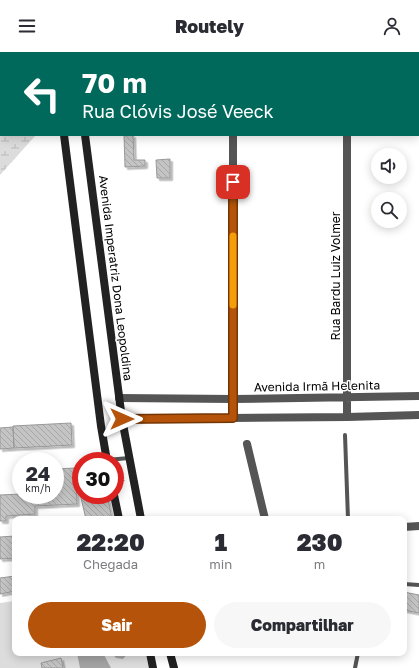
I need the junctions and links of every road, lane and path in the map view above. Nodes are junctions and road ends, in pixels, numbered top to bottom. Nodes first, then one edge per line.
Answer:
1 (64, 136) edge
2 (85, 136) edge
3 (233, 136) edge
4 (346, 136) edge
5 (419, 396) edge
6 (119, 398) junction
7 (348, 398) junction
8 (233, 399) junction
9 (419, 415) edge
10 (347, 417) junction
11 (233, 418) junction
12 (122, 419) junction
13 (346, 435) dead end
14 (247, 444) dead end
15 (106, 452) edge
16 (124, 458) edge
17 (129, 458) junction
18 (116, 504) edge
19 (118, 516) edge
20 (141, 516) edge
21 (264, 516) edge
22 (348, 516) edge
23 (419, 526) edge
24 (407, 527) edge
25 (407, 584) edge
26 (419, 584) edge
27 (151, 656) edge
28 (171, 656) edge
29 (357, 656) edge
30 (153, 668) edge
31 (174, 668) edge
32 (355, 668) edge

1 - 15 main road
2 - 6 main road, Avenida Imperatriz Dona Leopoldina
3 - 8 street
4 - 7 street, Rua Bardu Luiz Volmer
5 - 7 street, Avenida Irmã Helenita
6 - 8 street, Avenida Irmã Helenita
6 - 12 main road, Avenida Imperatriz Dona Leopoldina
7 - 8 street, Avenida Irmã Helenita
7 - 10 street, Rua Bardu Luiz Volmer
8 - 11 street
9 - 10 street
10 - 11 street
11 - 12 street
12 - 17 main road, Avenida Imperatriz Dona Leopoldina
13 - 22 lane
14 - 21 street
16 - 17 lane
17 - 20 main road, Avenida Imperatriz Dona Leopoldina
18 - 19 main road
23 - 24 street
25 - 26 lane
27 - 30 main road
28 - 31 main road
29 - 32 lane

